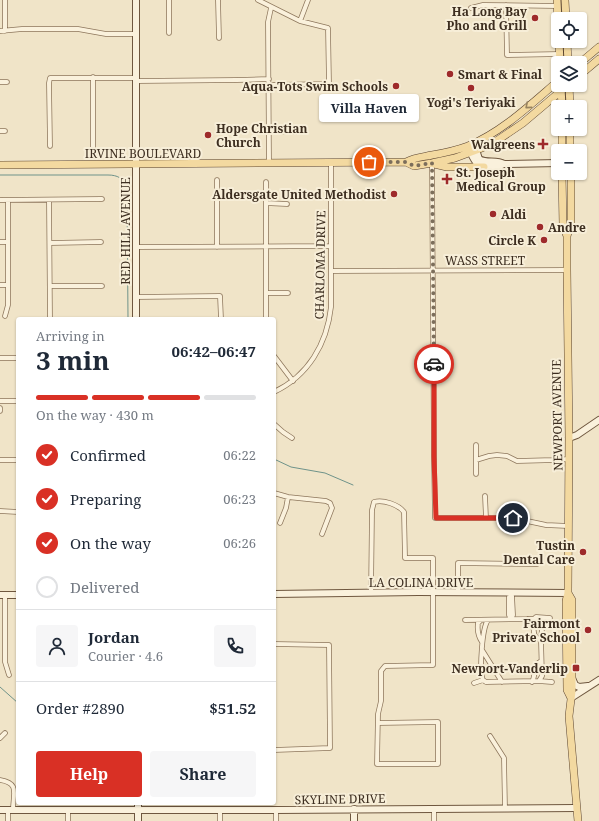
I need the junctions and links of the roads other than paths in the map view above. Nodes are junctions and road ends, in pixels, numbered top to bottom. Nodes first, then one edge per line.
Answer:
1 (5, 0) edge
2 (136, 0) edge
3 (169, 0) edge
4 (218, 0) edge
5 (258, 0) edge
6 (308, 0) edge
7 (565, 0) edge
8 (557, 3) edge
9 (506, 5) junction
10 (271, 8) junction
11 (471, 8) dead end
12 (566, 12) edge
13 (300, 21) junction
14 (2, 31) edge
15 (169, 33) dead end
16 (136, 34) junction
17 (219, 38) dead end
18 (599, 47) edge
19 (560, 48) edge
20 (560, 54) joint
21 (587, 57) edge
22 (599, 59) edge
23 (587, 69) edge
24 (93, 77) junction
25 (137, 79) junction
26 (268, 79) junction
27 (0, 82) edge
28 (7, 82) dead end
29 (268, 85) junction
30 (551, 87) edge
31 (558, 92) edge
32 (551, 103) edge
33 (541, 108) junction
34 (0, 131) edge
35 (6, 131) dead end
36 (269, 131) junction
37 (303, 132) dead end
38 (50, 146) dead end
39 (93, 148) dead end
40 (472, 148) junction
41 (331, 162) junction
42 (406, 162) junction
43 (269, 163) junction
44 (432, 163) junction
45 (551, 163) edge
46 (136, 164) junction
47 (504, 164) junction
48 (0, 165) edge
49 (484, 167) junction
50 (217, 180) dead end
51 (562, 180) edge
52 (570, 180) edge
53 (266, 182) dead end
54 (102, 199) dead end
55 (0, 200) edge
56 (8, 200) junction
57 (50, 200) junction
58 (266, 203) junction
59 (287, 204) dead end
60 (567, 236) junction
61 (0, 242) edge
62 (7, 242) junction
63 (101, 242) dead end
64 (50, 243) junction
65 (217, 246) junction
66 (266, 246) junction
67 (331, 246) junction
68 (136, 247) junction
69 (434, 270) junction
70 (566, 270) junction
71 (331, 271) junction
72 (0, 285) edge
73 (7, 285) junction
74 (50, 286) junction
75 (102, 286) dead end
76 (266, 293) junction
77 (288, 293) dead end
78 (136, 297) junction
79 (5, 316) dead end
80 (50, 317) edge
81 (136, 317) edge
82 (221, 317) edge
83 (266, 317) edge
84 (0, 358) edge
85 (16, 358) edge
86 (276, 359) edge
87 (293, 381) junction
88 (276, 391) edge
89 (0, 401) edge
90 (16, 401) edge
91 (0, 408) edge
92 (0, 411) edge
93 (599, 420) edge
94 (276, 426) edge
95 (292, 438) dead end
96 (570, 438) junction
97 (476, 445) dead end
98 (569, 459) junction
99 (0, 460) edge
100 (16, 460) edge
101 (476, 460) junction
102 (476, 474) dead end
103 (276, 493) edge
104 (485, 496) dead end
105 (288, 497) junction
106 (0, 511) edge
107 (16, 512) edge
108 (486, 518) junction
109 (280, 523) dead end
110 (568, 526) junction
111 (322, 534) dead end
112 (537, 564) dead end
113 (372, 593) junction
114 (433, 593) junction
115 (458, 593) junction
116 (510, 593) junction
117 (568, 593) junction
118 (276, 594) edge
119 (3, 595) edge
120 (16, 595) edge
121 (544, 618) junction
122 (550, 618) dead end
123 (511, 619) junction
124 (528, 619) junction
125 (534, 619) junction
126 (465, 620) dead end
127 (481, 620) junction
128 (488, 620) junction
129 (539, 624) junction
130 (541, 641) junction
131 (482, 642) junction
132 (276, 644) edge
133 (482, 650) junction
134 (541, 661) junction
135 (8, 675) dead end
136 (572, 678) junction
137 (483, 680) junction
138 (599, 680) edge
139 (539, 681) junction
140 (502, 682) junction
141 (532, 682) junction
142 (552, 682) dead end
143 (474, 683) dead end
144 (593, 684) junction
145 (571, 698) junction
146 (378, 723) junction
147 (5, 733) dead end
148 (490, 736) dead end
149 (0, 738) edge
150 (276, 750) edge
151 (0, 780) edge
152 (138, 805) edge
153 (576, 808) junction
154 (354, 809) junction
155 (434, 809) junction
156 (505, 809) junction
157 (0, 810) edge
158 (10, 810) junction
159 (138, 810) junction
160 (220, 810) junction
161 (276, 810) junction
162 (68, 811) junction
163 (8, 821) edge
164 (68, 821) edge
165 (138, 821) edge
166 (220, 821) edge
167 (276, 821) edge
168 (354, 821) edge
169 (434, 821) edge
170 (578, 821) edge

1 - 14 street
2 - 16 street, RED HILL AVENUE
3 - 15 street
4 - 17 street
5 - 10 street
6 - 13 street
7 - 12 main road
8 - 9 street
9 - 11 street
9 - 20 street
10 - 13 street
10 - 26 street
13 - 29 street
14 - 16 street
16 - 25 street, RED HILL AVENUE
18 - 21 main road
19 - 20 main road
22 - 23 main road
24 - 25 street
24 - 38 street
24 - 39 street
25 - 26 street
25 - 46 street, RED HILL AVENUE
26 - 29 street
27 - 28 street
29 - 36 street
30 -> 40 main road, IRVINE BOULEVARD
31 - 33 main road, IRVINE BOULEVARD
32 - 33 main road
33 - 40 main road, IRVINE BOULEVARD
34 - 35 street
36 - 37 street
36 - 43 street
40 - 42 main road, IRVINE BOULEVARD
40 - 44 main road, IRVINE BOULEVARD
40 - 47 street
40 - 49 street
41 - 42 main road, IRVINE BOULEVARD
41 - 43 main road, IRVINE BOULEVARD
41 - 67 street, CHARLOMA DRIVE
42 - 44 main road, IRVINE BOULEVARD
43 - 46 main road, IRVINE BOULEVARD
44 - 49 main road
44 - 69 street
45 - 47 street
46 - 48 main road, IRVINE BOULEVARD
46 - 68 street, RED HILL AVENUE
47 - 49 street
50 - 65 street
51 - 60 main road, NEWPORT AVENUE
52 - 60 main road, NEWPORT AVENUE
53 - 58 street
54 - 57 street
55 - 56 street
56 - 57 street
56 - 62 street
57 - 64 street
58 - 59 street
58 - 66 street
60 - 70 main road, NEWPORT AVENUE
61 - 62 street
62 - 73 street
63 - 64 street
64 - 74 street
65 - 66 street
65 - 68 street
66 - 67 street
66 - 76 street
67 - 71 street, CHARLOMA DRIVE
68 - 78 street, RED HILL AVENUE
69 - 70 street, WASS STREET
69 - 71 street, WASS STREET
69 - 108 street
70 - 96 main road, NEWPORT AVENUE
71 - 87 street, CHARLOMA DRIVE
72 - 73 street
73 - 79 street
74 - 75 street
74 - 80 street
76 - 77 street
76 - 83 street
78 - 81 street, RED HILL AVENUE
78 - 82 street
84 - 85 street
86 - 87 street
87 - 88 street, CHARLOMA DRIVE
89 - 90 street
91 - 92 street
93 - 96 street
94 - 95 street
96 - 98 main road, NEWPORT AVENUE
97 - 101 street
98 - 101 street
98 - 110 main road, NEWPORT AVENUE
99 - 100 street
101 - 102 street
103 - 105 street
104 - 108 street
105 - 109 street
105 - 111 street
106 - 107 street
108 - 110 street
110 - 117 main road, NEWPORT AVENUE
112 - 115 street
113 - 114 street, LA COLINA DRIVE
113 - 114 street
113 - 118 street, LA COLINA DRIVE
114 - 115 street, LA COLINA DRIVE
114 - 146 street
115 - 116 street, LA COLINA DRIVE
116 - 117 street, LA COLINA DRIVE
116 - 123 street
117 - 136 main road, NEWPORT AVENUE
117 - 145 main road, NEWPORT AVENUE
119 - 120 street
119 - 135 street
121 - 122 street
121 - 125 street
121 - 129 street
123 - 124 street
123 - 128 street
124 - 125 street
124 - 130 street
125 - 129 street
126 - 127 street
127 - 128 street
127 - 131 street
128 - 131 street
129 - 130 street
130 - 134 street
131 - 133 street
132 - 150 street
133 - 137 street
133 - 140 street
134 - 139 street
134 - 141 street
136 - 144 street
136 - 145 main road, NEWPORT AVENUE
137 - 140 street
137 - 143 street
138 - 144 street
139 - 141 street
139 - 142 street
140 - 141 street
144 - 145 street
145 - 153 main road, NEWPORT AVENUE
146 - 146 street
147 - 149 street
148 - 156 street
151 - 158 street
152 - 159 street
153 - 156 street, SKYLINE DRIVE
153 - 170 main road, NEWPORT AVENUE
154 - 155 street, SKYLINE DRIVE
154 - 161 street, SKYLINE DRIVE
154 - 168 street
155 - 156 street, SKYLINE DRIVE
155 - 169 street
157 - 158 street, SKYLINE DRIVE
158 - 162 street, SKYLINE DRIVE
158 - 163 street
159 - 160 street, SKYLINE DRIVE
159 - 162 street, SKYLINE DRIVE
159 - 165 street
160 - 161 street, SKYLINE DRIVE
160 - 166 street
161 - 167 street
162 - 164 street

